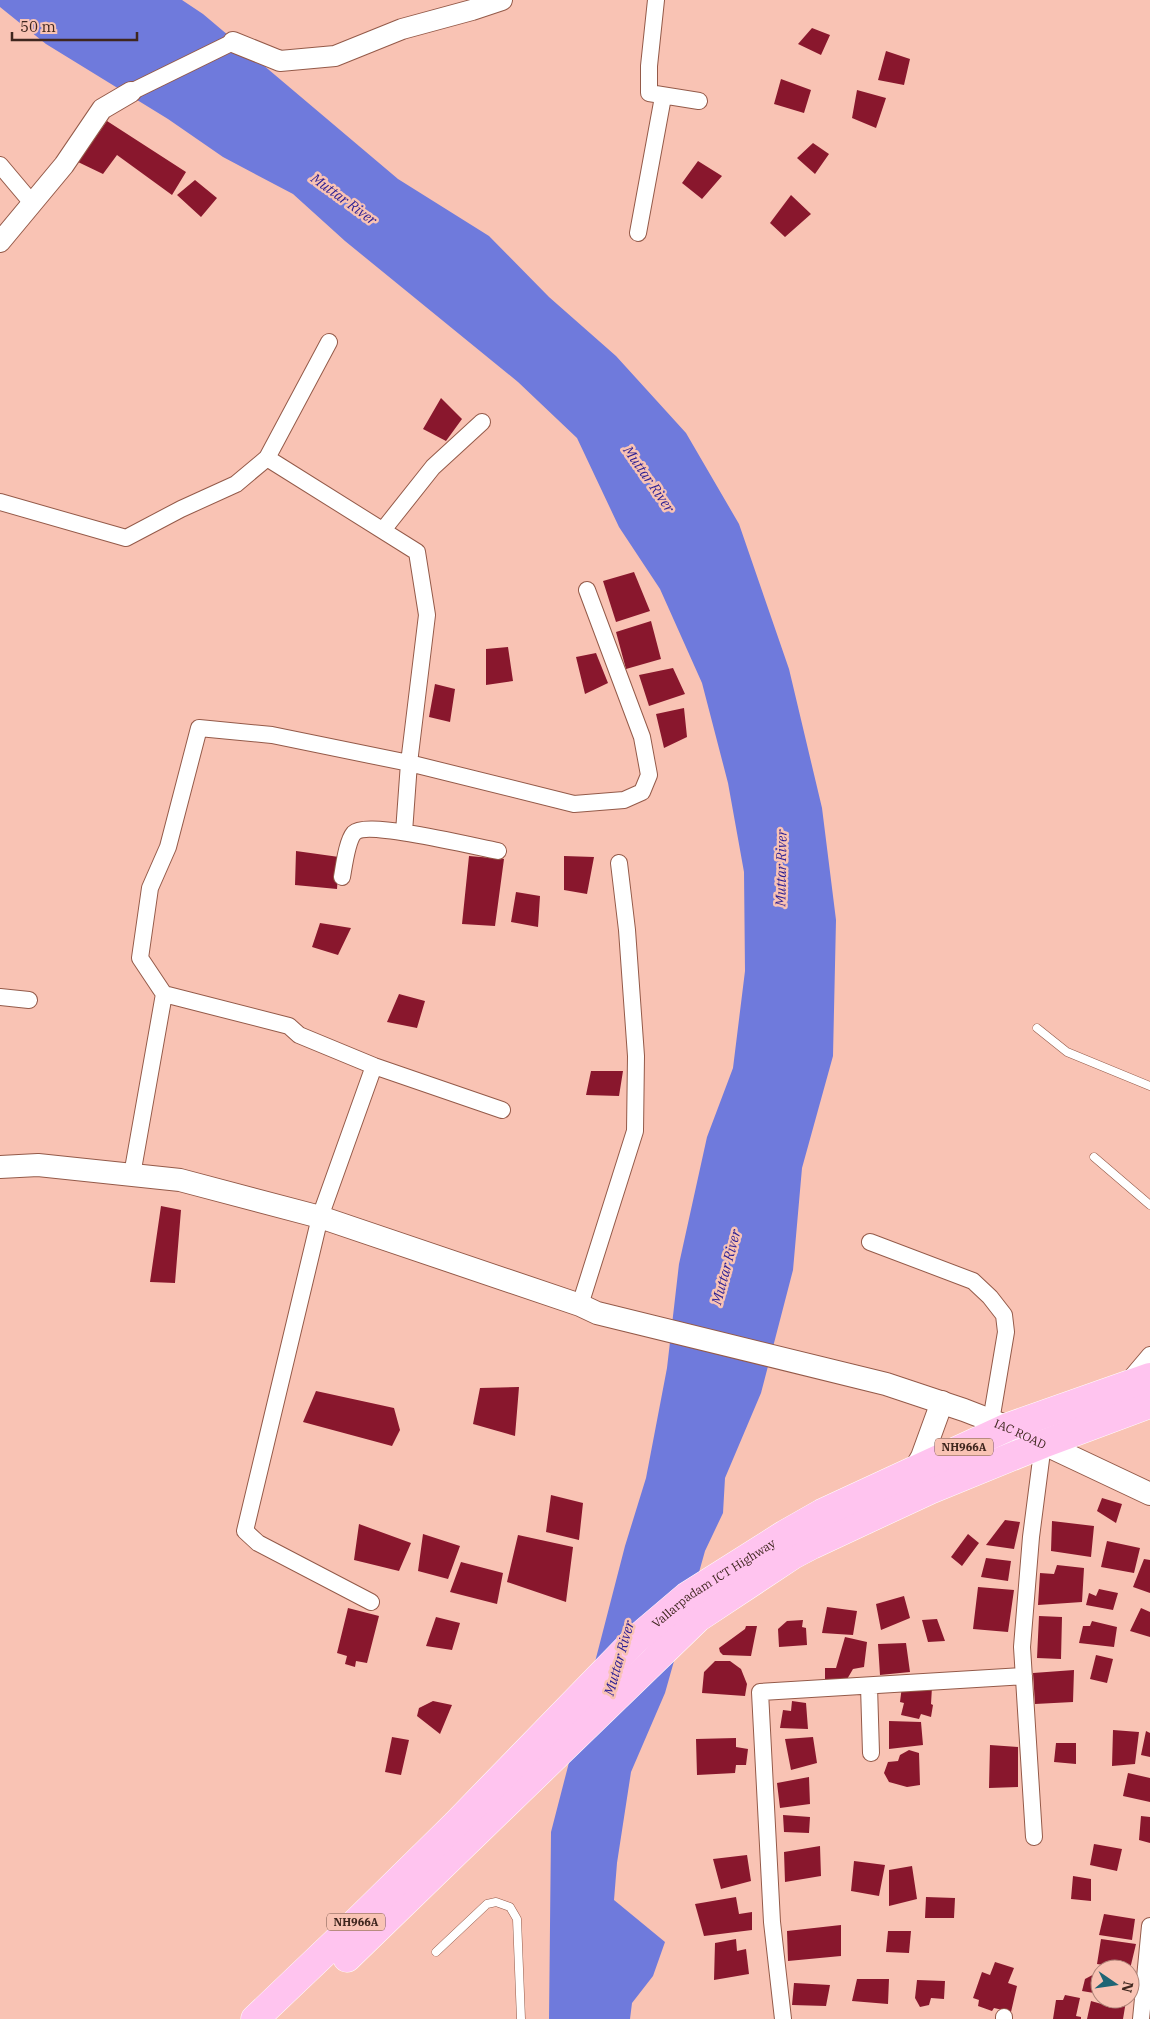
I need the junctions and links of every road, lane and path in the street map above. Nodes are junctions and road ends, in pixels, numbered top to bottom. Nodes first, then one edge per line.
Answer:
1 (502, 0) edge
2 (656, 0) edge
3 (234, 42) joint
4 (131, 92) joint
5 (663, 97) junction
6 (699, 101) dead end
7 (0, 165) edge
8 (32, 203) junction
9 (638, 233) dead end
10 (0, 242) edge
11 (329, 342) dead end
12 (482, 422) dead end
13 (267, 458) junction
14 (0, 502) edge
15 (382, 530) junction
16 (587, 590) dead end
17 (409, 763) junction
18 (404, 832) junction
19 (498, 851) dead end
20 (619, 863) dead end
21 (342, 877) dead end
22 (164, 994) junction
23 (0, 996) edge
24 (29, 1000) dead end
25 (1037, 1028) dead end
26 (374, 1066) junction
27 (1150, 1086) edge
28 (502, 1110) dead end
29 (1094, 1157) dead end
30 (0, 1167) edge
31 (132, 1175) junction
32 (1150, 1205) edge
33 (320, 1217) junction
34 (870, 1242) dead end
35 (588, 1309) junction
36 (1150, 1355) edge
37 (1150, 1377) edge
38 (1124, 1387) junction
39 (942, 1402) junction
40 (1150, 1404) edge
41 (999, 1424) junction
42 (1043, 1444) junction
43 (914, 1471) junction
44 (1150, 1494) edge
45 (789, 1544) junction
46 (371, 1602) dead end
47 (1024, 1676) junction
48 (869, 1686) junction
49 (871, 1753) dead end
50 (463, 1832) junction
51 (1034, 1838) dead end
52 (1150, 1926) edge
53 (436, 1952) dead end
54 (255, 2019) edge
55 (282, 2019) edge
56 (521, 2019) edge
57 (783, 2019) edge
58 (1141, 2019) edge

1 - 3 street
2 - 5 street
3 - 4 street
4 - 8 street
5 - 6 street
5 - 9 street
7 - 8 street
8 - 10 street
11 - 13 street
12 - 15 street
13 - 14 street
13 - 15 street
15 - 17 street
16 - 17 street
17 - 18 street
17 - 22 street
18 - 19 street
18 - 21 street
20 - 35 street
22 - 26 street
22 - 31 street
23 - 24 street
25 - 27 lane
26 - 28 street
26 - 33 street
29 - 32 lane
30 - 31 main road, IAC ROAD
31 - 33 main road, IAC ROAD
33 - 35 main road, IAC ROAD
33 - 46 street
34 - 41 street
35 - 39 main road, IAC ROAD
36 - 38 street
37 - 38 highway, Vallarpadam ICT Highway / NH966A
38 - 41 highway, Vallarpadam ICT Highway / NH966A
39 - 41 main road, IAC ROAD
39 - 43 main road
40 - 42 highway, Vallarpadam ICT Highway / NH966A
41 - 42 main road, IAC ROAD
41 - 43 highway, Vallarpadam ICT Highway / NH966A
42 - 44 main road, IAC ROAD
42 - 45 highway, Vallarpadam ICT Highway / NH966A
42 - 47 street
43 - 45 highway, Vallarpadam ICT Highway / NH966A
45 - 50 highway, Vallarpadam ICT Highway / NH966A
47 - 48 street
47 - 51 street
48 - 49 street
48 - 57 street
50 - 54 highway, Vallarpadam ICT Highway / NH966A
50 - 55 highway, Vallarpadam ICT Highway / NH966A
52 - 58 street
53 - 56 lane

